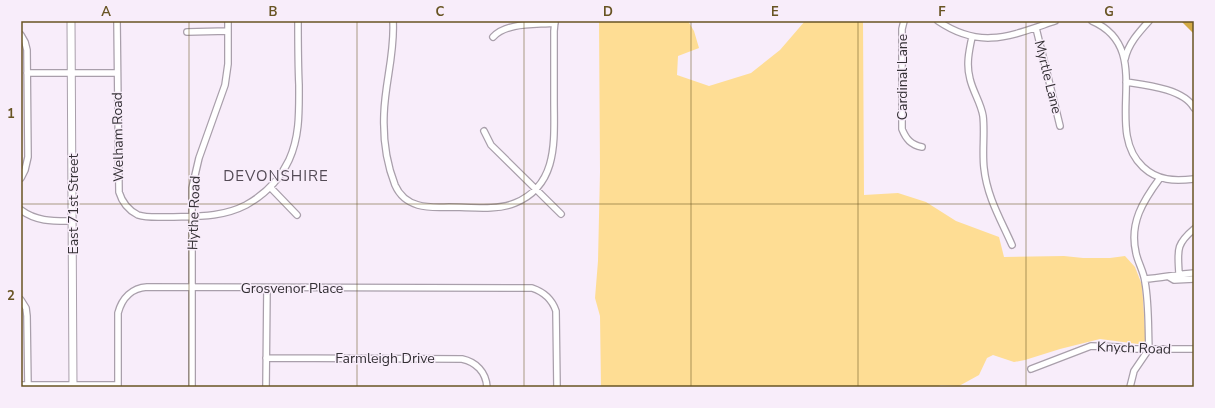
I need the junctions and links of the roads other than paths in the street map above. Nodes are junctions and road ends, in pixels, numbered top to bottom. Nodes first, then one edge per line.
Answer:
1 (71, 21) edge
2 (117, 21) edge
3 (228, 21) edge
4 (298, 21) edge
5 (393, 21) edge
6 (904, 21) edge
7 (938, 21) edge
8 (1055, 21) edge
9 (1092, 21) edge
10 (1149, 21) edge
11 (555, 22) edge
12 (1036, 28) junction
13 (228, 31) junction
14 (187, 32) dead end
15 (21, 35) edge
16 (493, 37) dead end
17 (972, 37) junction
18 (1125, 61) junction
19 (72, 72) junction
20 (27, 73) junction
21 (117, 73) junction
22 (1126, 82) junction
23 (1194, 108) edge
24 (1060, 126) dead end
25 (484, 131) dead end
26 (922, 147) dead end
27 (21, 178) edge
28 (1160, 178) junction
29 (1194, 179) edge
30 (270, 187) junction
31 (536, 190) junction
32 (21, 210) edge
33 (297, 214) dead end
34 (561, 214) dead end
35 (192, 216) junction
36 (73, 221) junction
37 (1194, 230) edge
38 (1012, 245) dead end
39 (1194, 273) edge
40 (1179, 274) junction
41 (1169, 277) junction
42 (1194, 279) edge
43 (1145, 280) junction
44 (192, 288) junction
45 (266, 288) junction
46 (21, 300) edge
47 (1149, 349) junction
48 (1194, 349) edge
49 (266, 358) junction
50 (1030, 369) dead end
51 (21, 385) edge
52 (28, 386) edge
53 (73, 386) edge
54 (118, 386) edge
55 (192, 387) edge
56 (266, 387) edge
57 (487, 387) edge
58 (557, 387) edge
59 (1130, 387) edge

1 - 19 main road, East 71st Street
2 - 21 street, Welham Road
3 - 13 street, Hythe Road
4 - 30 street, Welham Road
5 - 31 street
6 - 26 street, Cardinal Lane
7 - 17 street
8 - 12 street
9 - 18 street
10 - 18 street
11 - 16 street
11 - 31 street
12 - 17 street
12 - 24 street, Myrtle Lane
13 - 14 street
13 - 35 street, Hythe Road
15 - 20 street
17 - 38 street
18 - 22 street
19 - 20 street
19 - 21 street
19 - 36 main road, East 71st Street
20 - 27 street
21 - 35 street, Welham Road
22 - 23 street
22 - 28 street
25 - 31 street
28 - 29 street
28 - 43 street
30 - 33 street
30 - 35 street, Welham Road
31 - 34 street
32 - 36 street
35 - 44 street, Hythe Road
36 - 53 main road, East 71st Street
37 - 40 street
39 - 40 street
40 - 41 street
41 - 42 street
41 - 43 street
43 - 47 street
44 - 45 street, Grosvenor Place
44 - 54 street, Grosvenor Place
44 - 55 street, Hythe Road
45 - 49 street
45 - 58 street, Grosvenor Place
46 - 52 street
47 - 48 street, Knych Road
47 - 50 street, Knych Road
47 - 59 street
49 - 56 street
49 - 57 street, Farmleigh Drive
51 - 52 street
52 - 53 street
53 - 54 street

